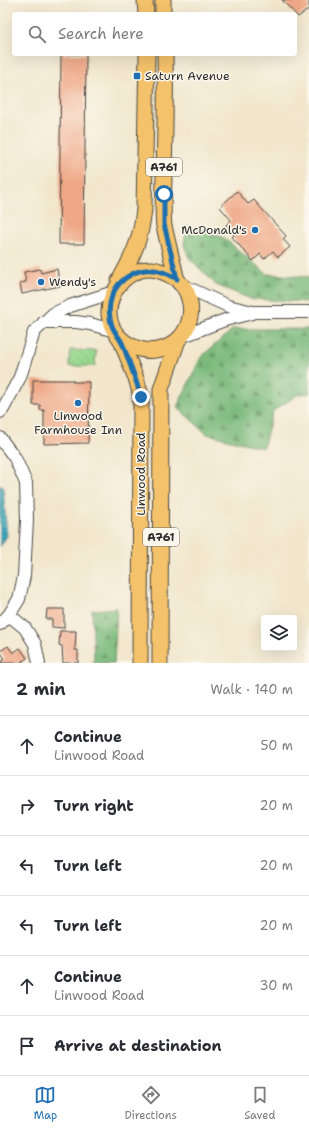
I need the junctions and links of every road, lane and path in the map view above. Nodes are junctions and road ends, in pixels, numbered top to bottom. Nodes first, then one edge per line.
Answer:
1 (145, 0) edge
2 (163, 0) edge
3 (146, 12) edge
4 (163, 12) edge
5 (147, 56) edge
6 (165, 56) edge
7 (180, 282) junction
8 (115, 290) junction
9 (253, 312) junction
10 (309, 312) edge
11 (44, 322) junction
12 (117, 334) junction
13 (180, 338) junction
14 (0, 412) edge
15 (0, 438) edge
16 (9, 615) junction
17 (0, 624) edge
18 (39, 663) edge
19 (140, 663) edge
20 (160, 663) edge

1 - 3 main road
2 - 4 main road
5 - 8 main road, A761
6 - 7 main road, A761
7 - 8 main road
7 - 9 street
7 - 13 main road
8 - 11 street
8 - 12 main road
9 - 10 street
9 - 13 street
11 - 12 street
11 - 14 street
12 - 13 main road
12 - 19 main road, Linwood Road / A761
13 - 20 main road, Linwood Road / A761
15 - 16 street
16 - 17 street
16 - 18 street

